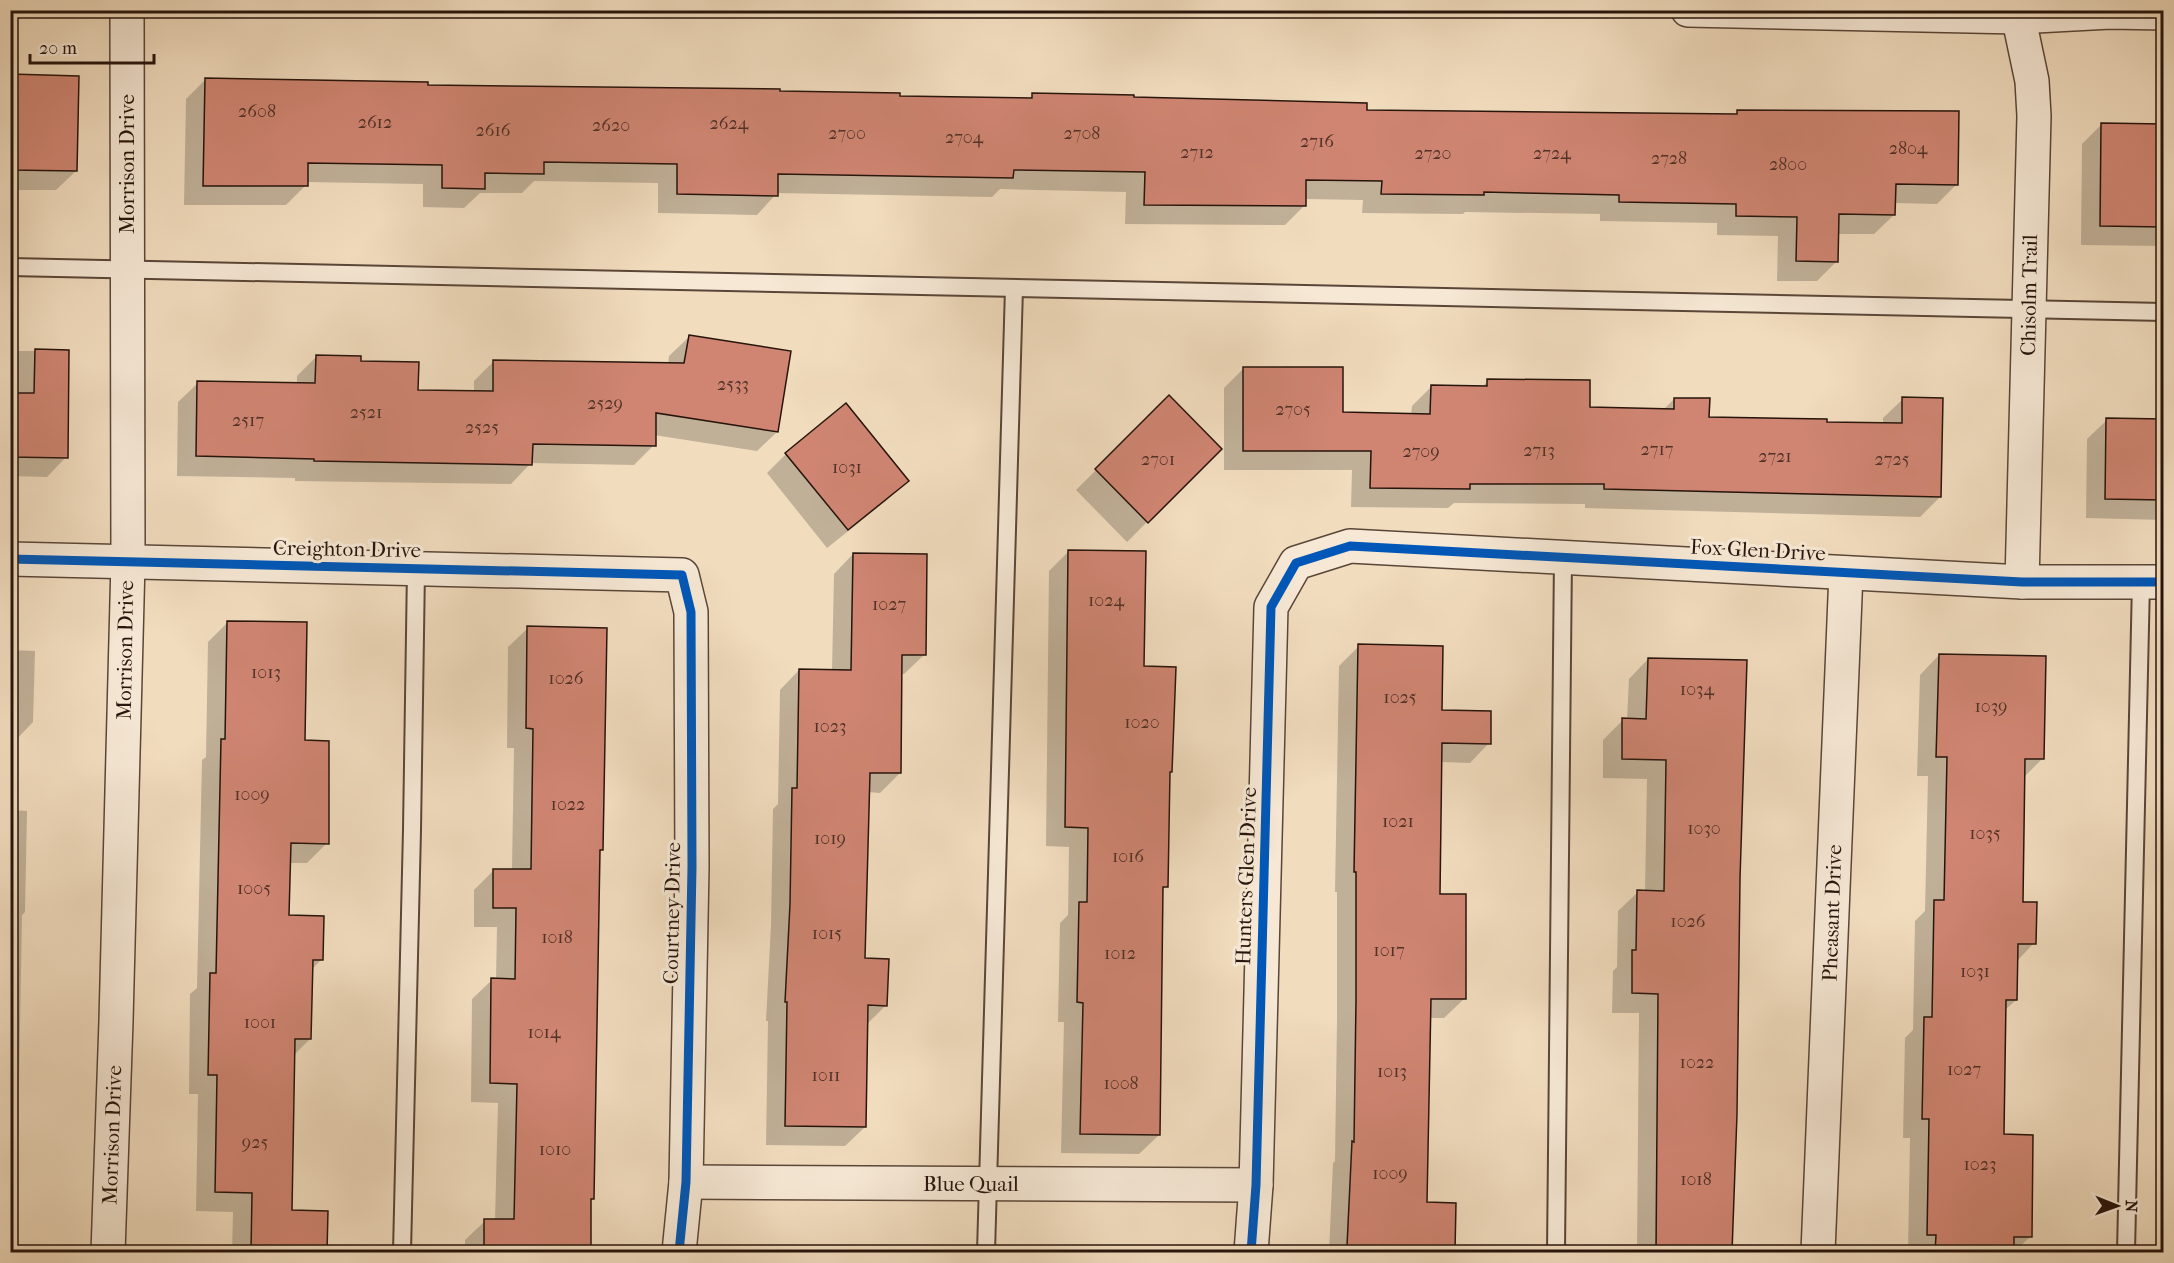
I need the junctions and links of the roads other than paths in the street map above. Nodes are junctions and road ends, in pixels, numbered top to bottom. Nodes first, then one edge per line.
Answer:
1 (127, 10) edge
2 (1688, 10) edge
3 (2163, 13) edge
4 (2018, 14) edge
5 (10, 267) edge
6 (127, 270) junction
7 (1014, 288) junction
8 (2029, 309) junction
9 (2163, 312) edge
10 (1350, 546) joint
11 (1563, 557) junction
12 (10, 559) edge
13 (128, 562) junction
14 (416, 569) junction
15 (1846, 573) junction
16 (682, 575) joint
17 (2022, 582) junction
18 (2152, 582) edge
19 (686, 1182) junction
20 (988, 1184) junction
21 (1256, 1185) junction
22 (108, 1252) edge
23 (402, 1252) edge
24 (679, 1252) edge
25 (986, 1252) edge
26 (1251, 1252) edge
27 (1556, 1252) edge
28 (1818, 1252) edge
29 (2126, 1252) edge

1 - 6 street, Morrison Drive
2 - 4 street
3 - 4 street
4 - 8 street, Chisolm Trail
5 - 6 lane
6 - 7 lane
6 - 13 street, Morrison Drive
7 - 8 lane
7 - 20 lane
8 - 9 lane
8 - 17 street, Chisolm Trail
10 - 11 street, Fox Glen Drive
10 - 21 street, Hunters Glen Drive
11 - 15 street, Fox Glen Drive
11 - 27 lane
12 - 13 street, Creighton Drive
13 - 14 street, Creighton Drive
13 - 22 street, Morrison Drive
14 - 16 street, Creighton Drive
14 - 23 lane
15 - 17 street, Fox Glen Drive
15 - 28 street, Pheasant Drive
16 - 19 street, Courtney Drive
17 - 18 street, Fox Glen Drive
18 - 29 lane
19 - 20 street, Blue Quail
19 - 24 street, Courtney Drive
20 - 21 street, Blue Quail
20 - 25 lane
21 - 26 street, Hunters Glen Drive

